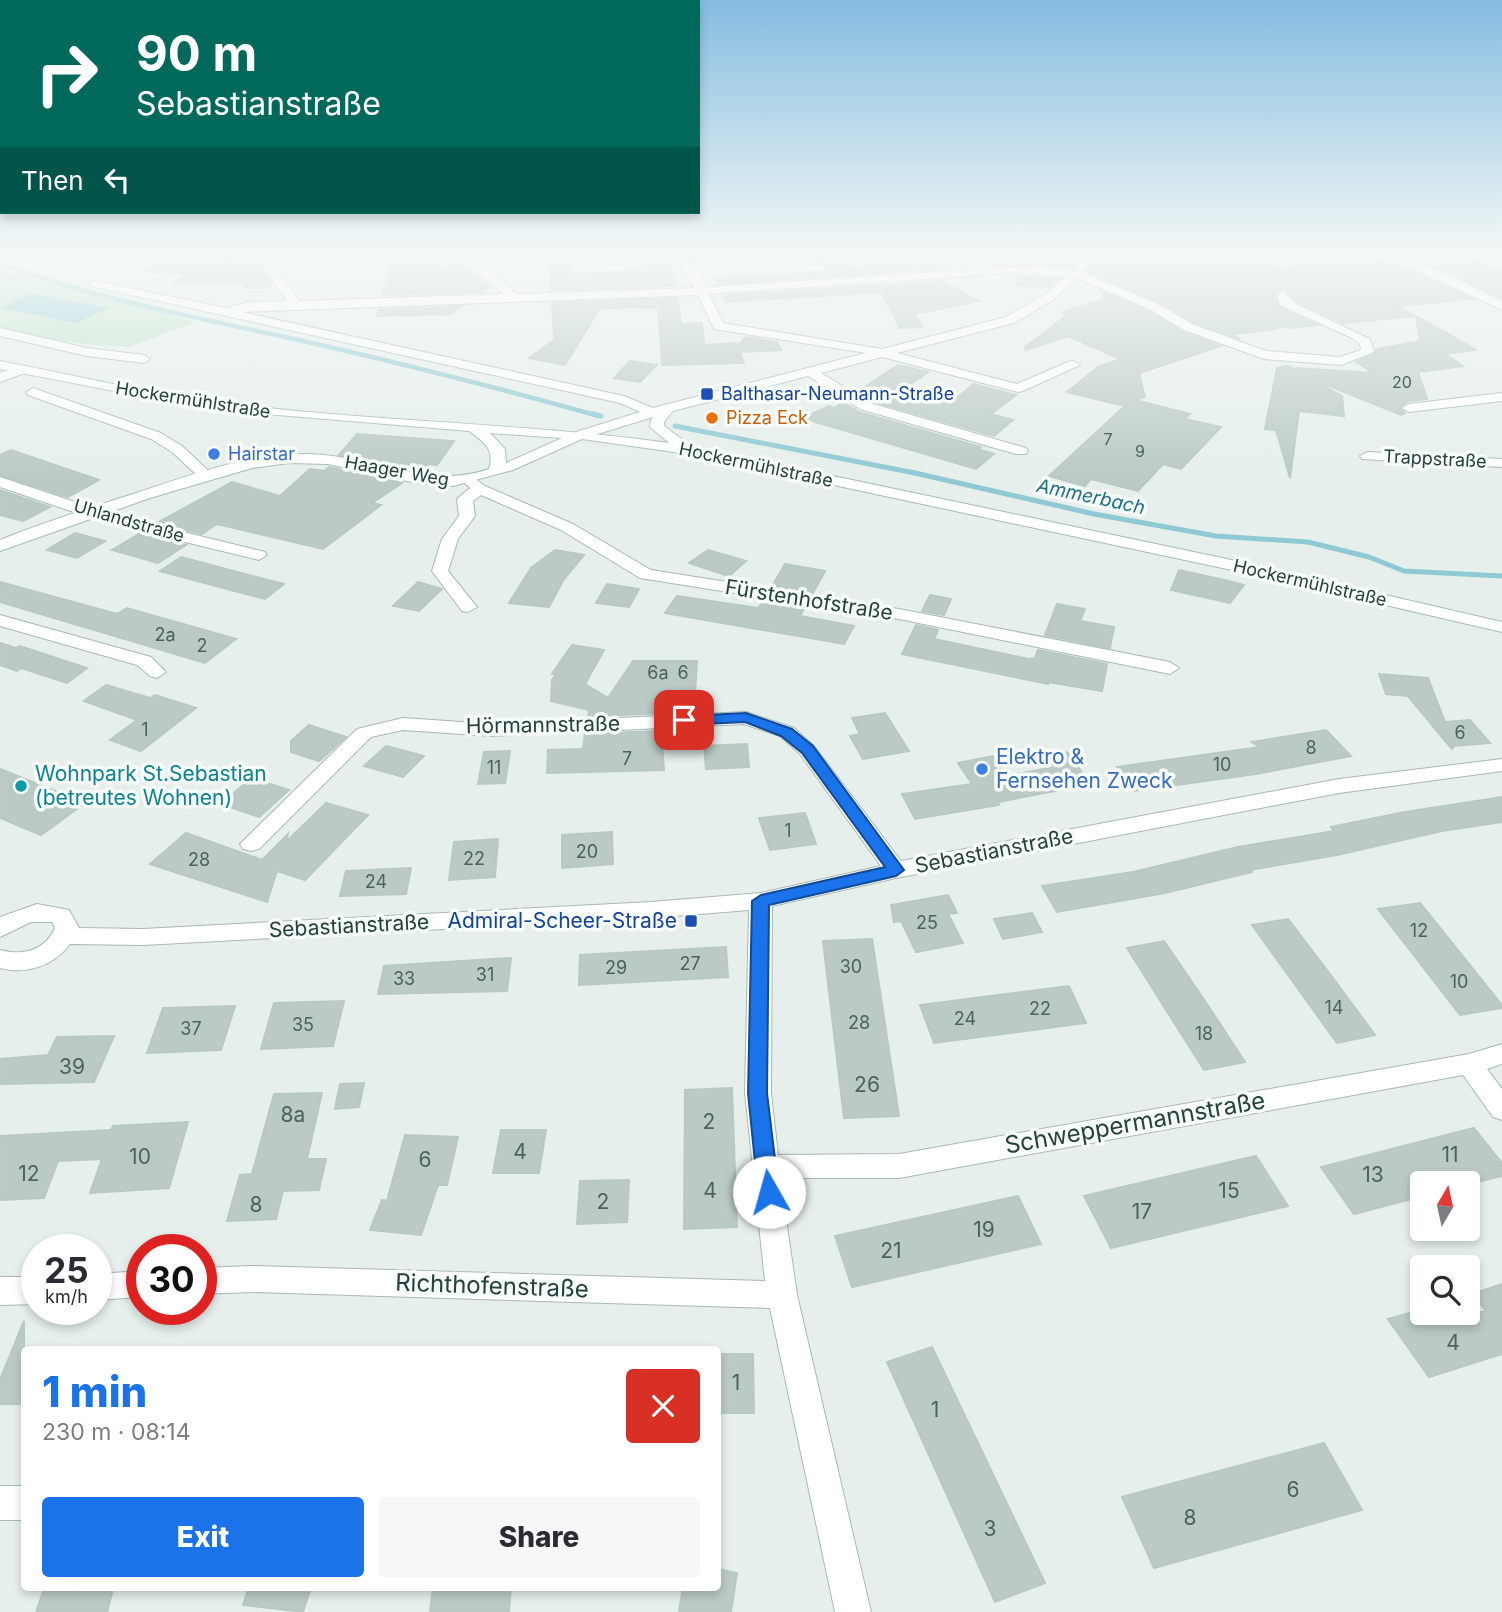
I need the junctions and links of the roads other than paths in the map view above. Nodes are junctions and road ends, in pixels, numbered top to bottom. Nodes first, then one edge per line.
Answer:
1 (301, 328) edge
2 (731, 328) edge
3 (980, 328) edge
4 (1191, 328) edge
5 (1341, 328) edge
6 (0, 332) edge
7 (887, 354) junction
8 (144, 359) dead end
9 (0, 365) edge
10 (1073, 365) dead end
11 (20, 370) junction
12 (812, 373) junction
13 (0, 378) edge
14 (33, 392) dead end
15 (1502, 397) edge
16 (668, 408) junction
17 (1409, 408) dead end
18 (653, 413) junction
19 (471, 426) junction
20 (581, 435) junction
21 (688, 450) junction
22 (1021, 451) dead end
23 (1367, 456) dead end
24 (1502, 463) edge
25 (496, 471) junction
26 (206, 476) junction
27 (0, 482) edge
28 (475, 484) junction
29 (93, 512) junction
30 (0, 546) edge
31 (259, 555) dead end
32 (468, 607) dead end
33 (0, 620) edge
34 (1502, 627) edge
35 (1170, 667) dead end
36 (157, 672) dead end
37 (1502, 765) edge
38 (251, 844) dead end
39 (896, 870) junction
40 (761, 901) junction
41 (3, 921) edge
42 (65, 936) junction
43 (0, 959) edge
44 (1502, 1054) edge
45 (1469, 1064) junction
46 (1502, 1109) edge
47 (765, 1167) junction
48 (217, 1281) edge
49 (21, 1290) edge
50 (0, 1291) edge
51 (782, 1295) junction
52 (0, 1503) edge
53 (21, 1503) edge
54 (853, 1612) edge

1 - 18 street
2 - 7 street
3 - 7 street, Haager Weg
4 - 5 street
6 - 8 street
7 - 10 street
7 - 12 street, Haager Weg
9 - 11 street, Hockermühlstraße
11 - 13 street
11 - 19 street, Hockermühlstraße
12 - 16 street, Haager Weg
12 - 22 street
14 - 26 street
15 - 17 street
16 - 18 street, Haager Weg
16 - 21 street
18 - 20 street, Haager Weg
19 - 20 street, Hockermühlstraße
19 - 25 street
20 - 21 street, Hockermühlstraße
20 - 25 street, Haager Weg
21 - 34 street, Hockermühlstraße
23 - 24 street, Trappstraße
25 - 28 street, Haager Weg
26 - 28 street, Haager Weg
26 - 29 street, Haager Weg
27 - 29 street, Uhlandstraße
28 - 32 street
28 - 35 street, Fürstenhofstraße
29 - 30 street, Haager Weg
29 - 31 street, Uhlandstraße
33 - 36 street
37 - 39 street, Sebastianstraße
38 - 39 street, Hörmannstraße
39 - 40 street, Sebastianstraße
40 - 42 street, Sebastianstraße
40 - 47 street
41 - 42 street
42 - 43 street
44 - 45 street, Schweppermannstraße
45 - 46 street
45 - 47 street, Schweppermannstraße
47 - 51 street
48 - 51 street, Richthofenstraße
49 - 50 street
51 - 54 street
52 - 53 street

